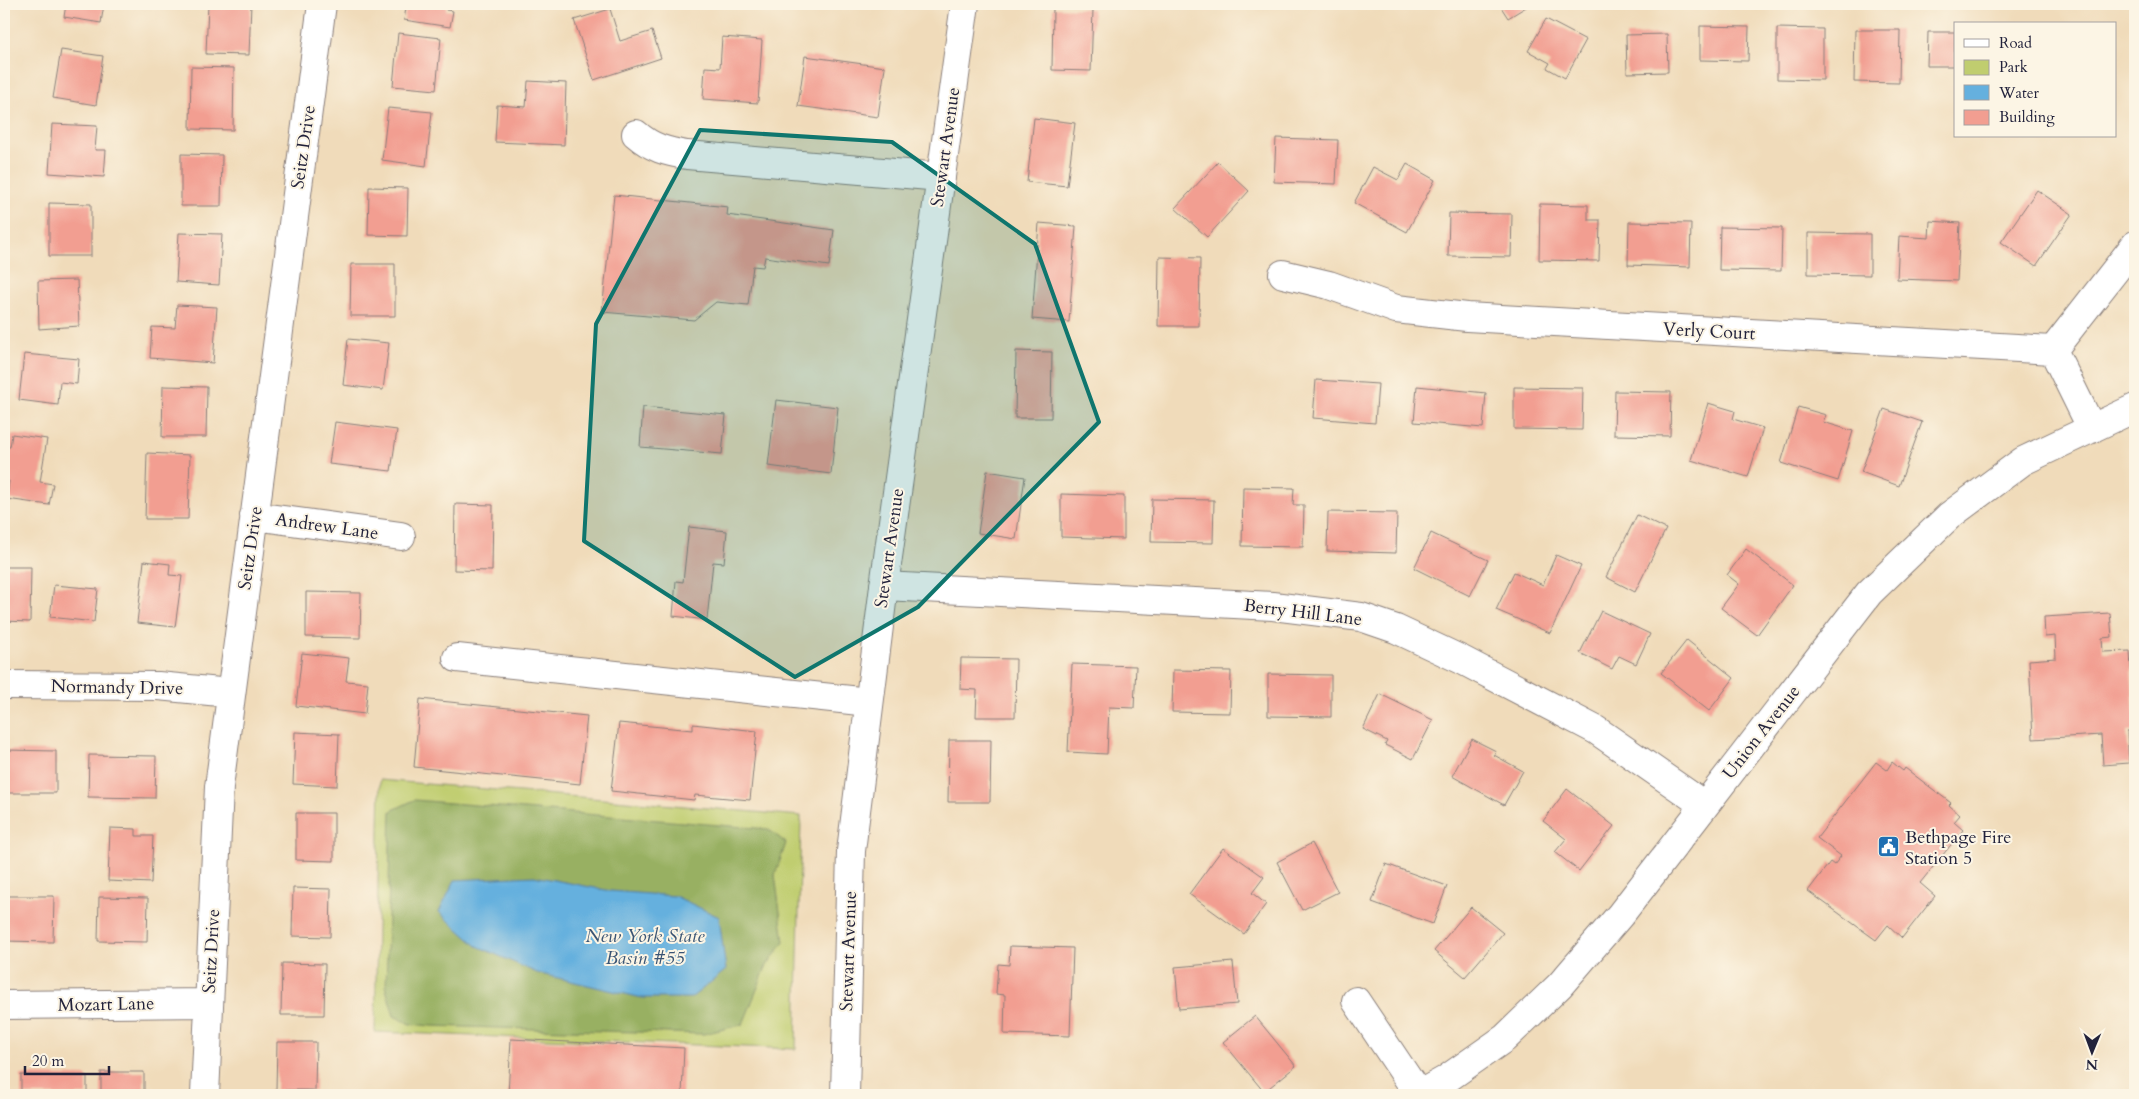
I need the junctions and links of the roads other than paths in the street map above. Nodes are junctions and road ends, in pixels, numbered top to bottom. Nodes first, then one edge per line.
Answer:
1 (322, 4) edge
2 (965, 4) edge
3 (636, 134) dead end
4 (941, 177) junction
5 (2135, 245) edge
6 (1283, 274) dead end
7 (2053, 350) junction
8 (2135, 408) edge
9 (2092, 429) junction
10 (254, 516) junction
11 (401, 536) dead end
12 (884, 586) junction
13 (457, 658) dead end
14 (4, 685) edge
15 (230, 692) junction
16 (869, 702) junction
17 (1704, 805) junction
18 (1356, 1001) dead end
19 (209, 1003) junction
20 (4, 1005) edge
21 (205, 1095) edge
22 (844, 1095) edge
23 (1418, 1095) edge

1 - 10 street, Seitz Drive
2 - 4 street, Stewart Avenue
3 - 4 street
4 - 12 street, Stewart Avenue
5 - 7 street
6 - 7 street, Verly Court
7 - 9 street
8 - 9 street, Union Avenue
9 - 17 street, Union Avenue
10 - 11 street, Andrew Lane
10 - 15 street, Seitz Drive
12 - 16 street, Stewart Avenue
12 - 17 street, Berry Hill Lane
13 - 16 street
14 - 15 street, Normandy Drive
15 - 19 street, Seitz Drive
16 - 22 street, Stewart Avenue
17 - 23 street, Union Avenue
18 - 23 street
19 - 20 street, Mozart Lane
19 - 21 street, Seitz Drive

